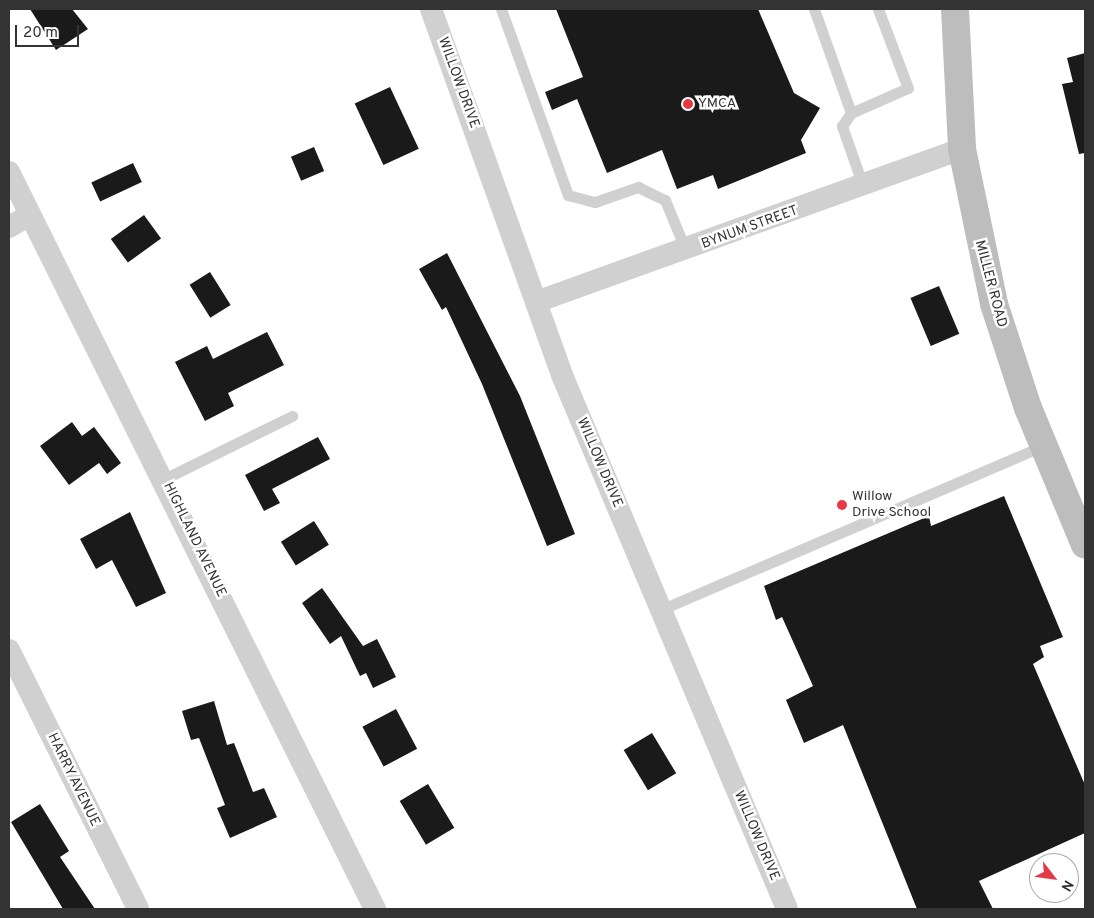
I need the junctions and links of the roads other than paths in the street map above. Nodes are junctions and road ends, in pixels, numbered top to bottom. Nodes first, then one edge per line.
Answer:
1 (431, 9) edge
2 (502, 9) edge
3 (814, 9) edge
4 (878, 9) edge
5 (955, 9) edge
6 (851, 113) junction
7 (962, 149) junction
8 (9, 172) edge
9 (863, 186) junction
10 (30, 215) junction
11 (9, 227) edge
12 (686, 251) junction
13 (536, 302) junction
14 (292, 416) dead end
15 (1043, 446) junction
16 (164, 479) junction
17 (1085, 544) edge
18 (660, 610) junction
19 (9, 650) edge
20 (138, 909) edge
21 (375, 909) edge
22 (787, 909) edge

1 - 13 street, WILLOW DRIVE
2 - 12 lane
3 - 6 lane
4 - 6 lane
5 - 7 main road, MILLER ROAD
6 - 9 lane
7 - 9 street, BYNUM STREET
7 - 15 main road, MILLER ROAD
8 - 10 street, HIGHLAND AVENUE
9 - 12 street, BYNUM STREET
10 - 11 street
10 - 16 street, HIGHLAND AVENUE
12 - 13 street, BYNUM STREET
13 - 18 street, WILLOW DRIVE
14 - 16 lane
15 - 17 main road, MILLER ROAD
15 - 18 lane
16 - 21 street, HIGHLAND AVENUE
18 - 22 street, WILLOW DRIVE
19 - 20 street, HARRY AVENUE

